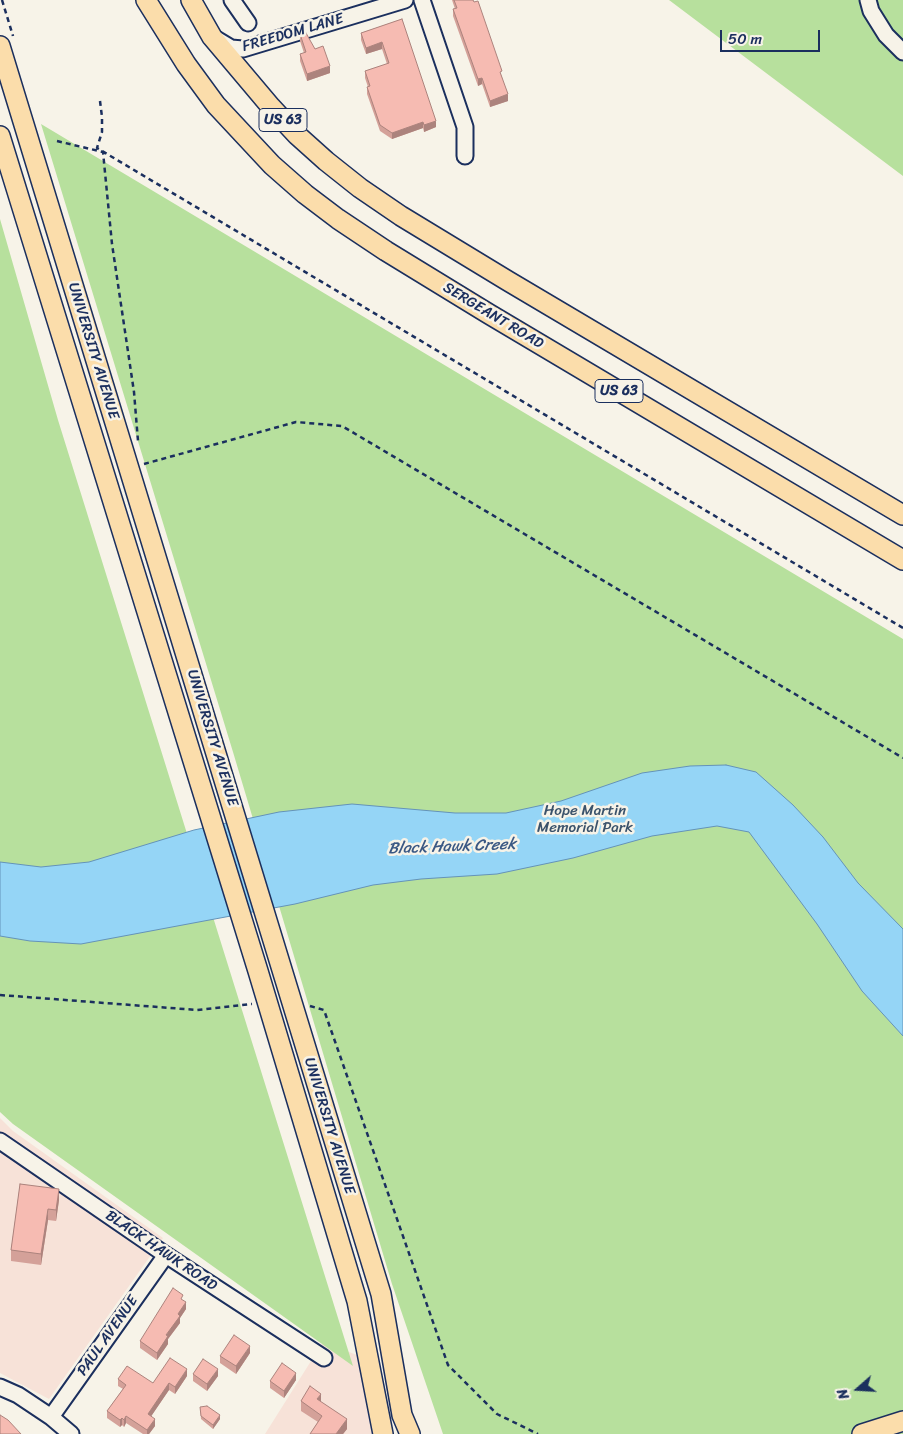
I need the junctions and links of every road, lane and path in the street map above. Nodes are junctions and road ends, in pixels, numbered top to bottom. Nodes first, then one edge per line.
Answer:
1 (146, 0) edge
2 (190, 0) edge
3 (232, 0) edge
4 (405, 0) edge
5 (422, 0) edge
6 (868, 0) edge
7 (248, 23) dead end
8 (212, 36) junction
9 (0, 46) edge
10 (903, 52) edge
11 (100, 101) dead end
12 (0, 136) edge
13 (57, 141) dead end
14 (103, 152) junction
15 (465, 156) dead end
16 (139, 447) dead end
17 (140, 465) dead end
18 (903, 515) edge
19 (903, 560) edge
20 (903, 628) edge
21 (903, 758) edge
22 (0, 1141) edge
23 (166, 1255) junction
24 (324, 1358) dead end
25 (0, 1387) edge
26 (51, 1417) junction
27 (903, 1421) edge
28 (72, 1434) edge
29 (383, 1434) edge
30 (410, 1434) edge
31 (862, 1434) edge

1 - 19 main road, SERGEANT ROAD / US 63
2 - 8 main road, US 63
3 - 7 street
4 - 8 street, FREEDOM LANE
5 - 15 street
6 - 10 street
8 - 18 main road, US 63
9 - 30 main road, UNIVERSITY AVENUE
11 - 14 path
12 - 29 main road, UNIVERSITY AVENUE
13 - 14 path
14 - 16 path
14 - 20 path
17 - 21 path
22 - 23 street, BLACK HAWK ROAD
23 - 24 street, BLACK HAWK ROAD
23 - 26 street, PAUL AVENUE
25 - 26 street
26 - 28 street
27 - 31 main road

